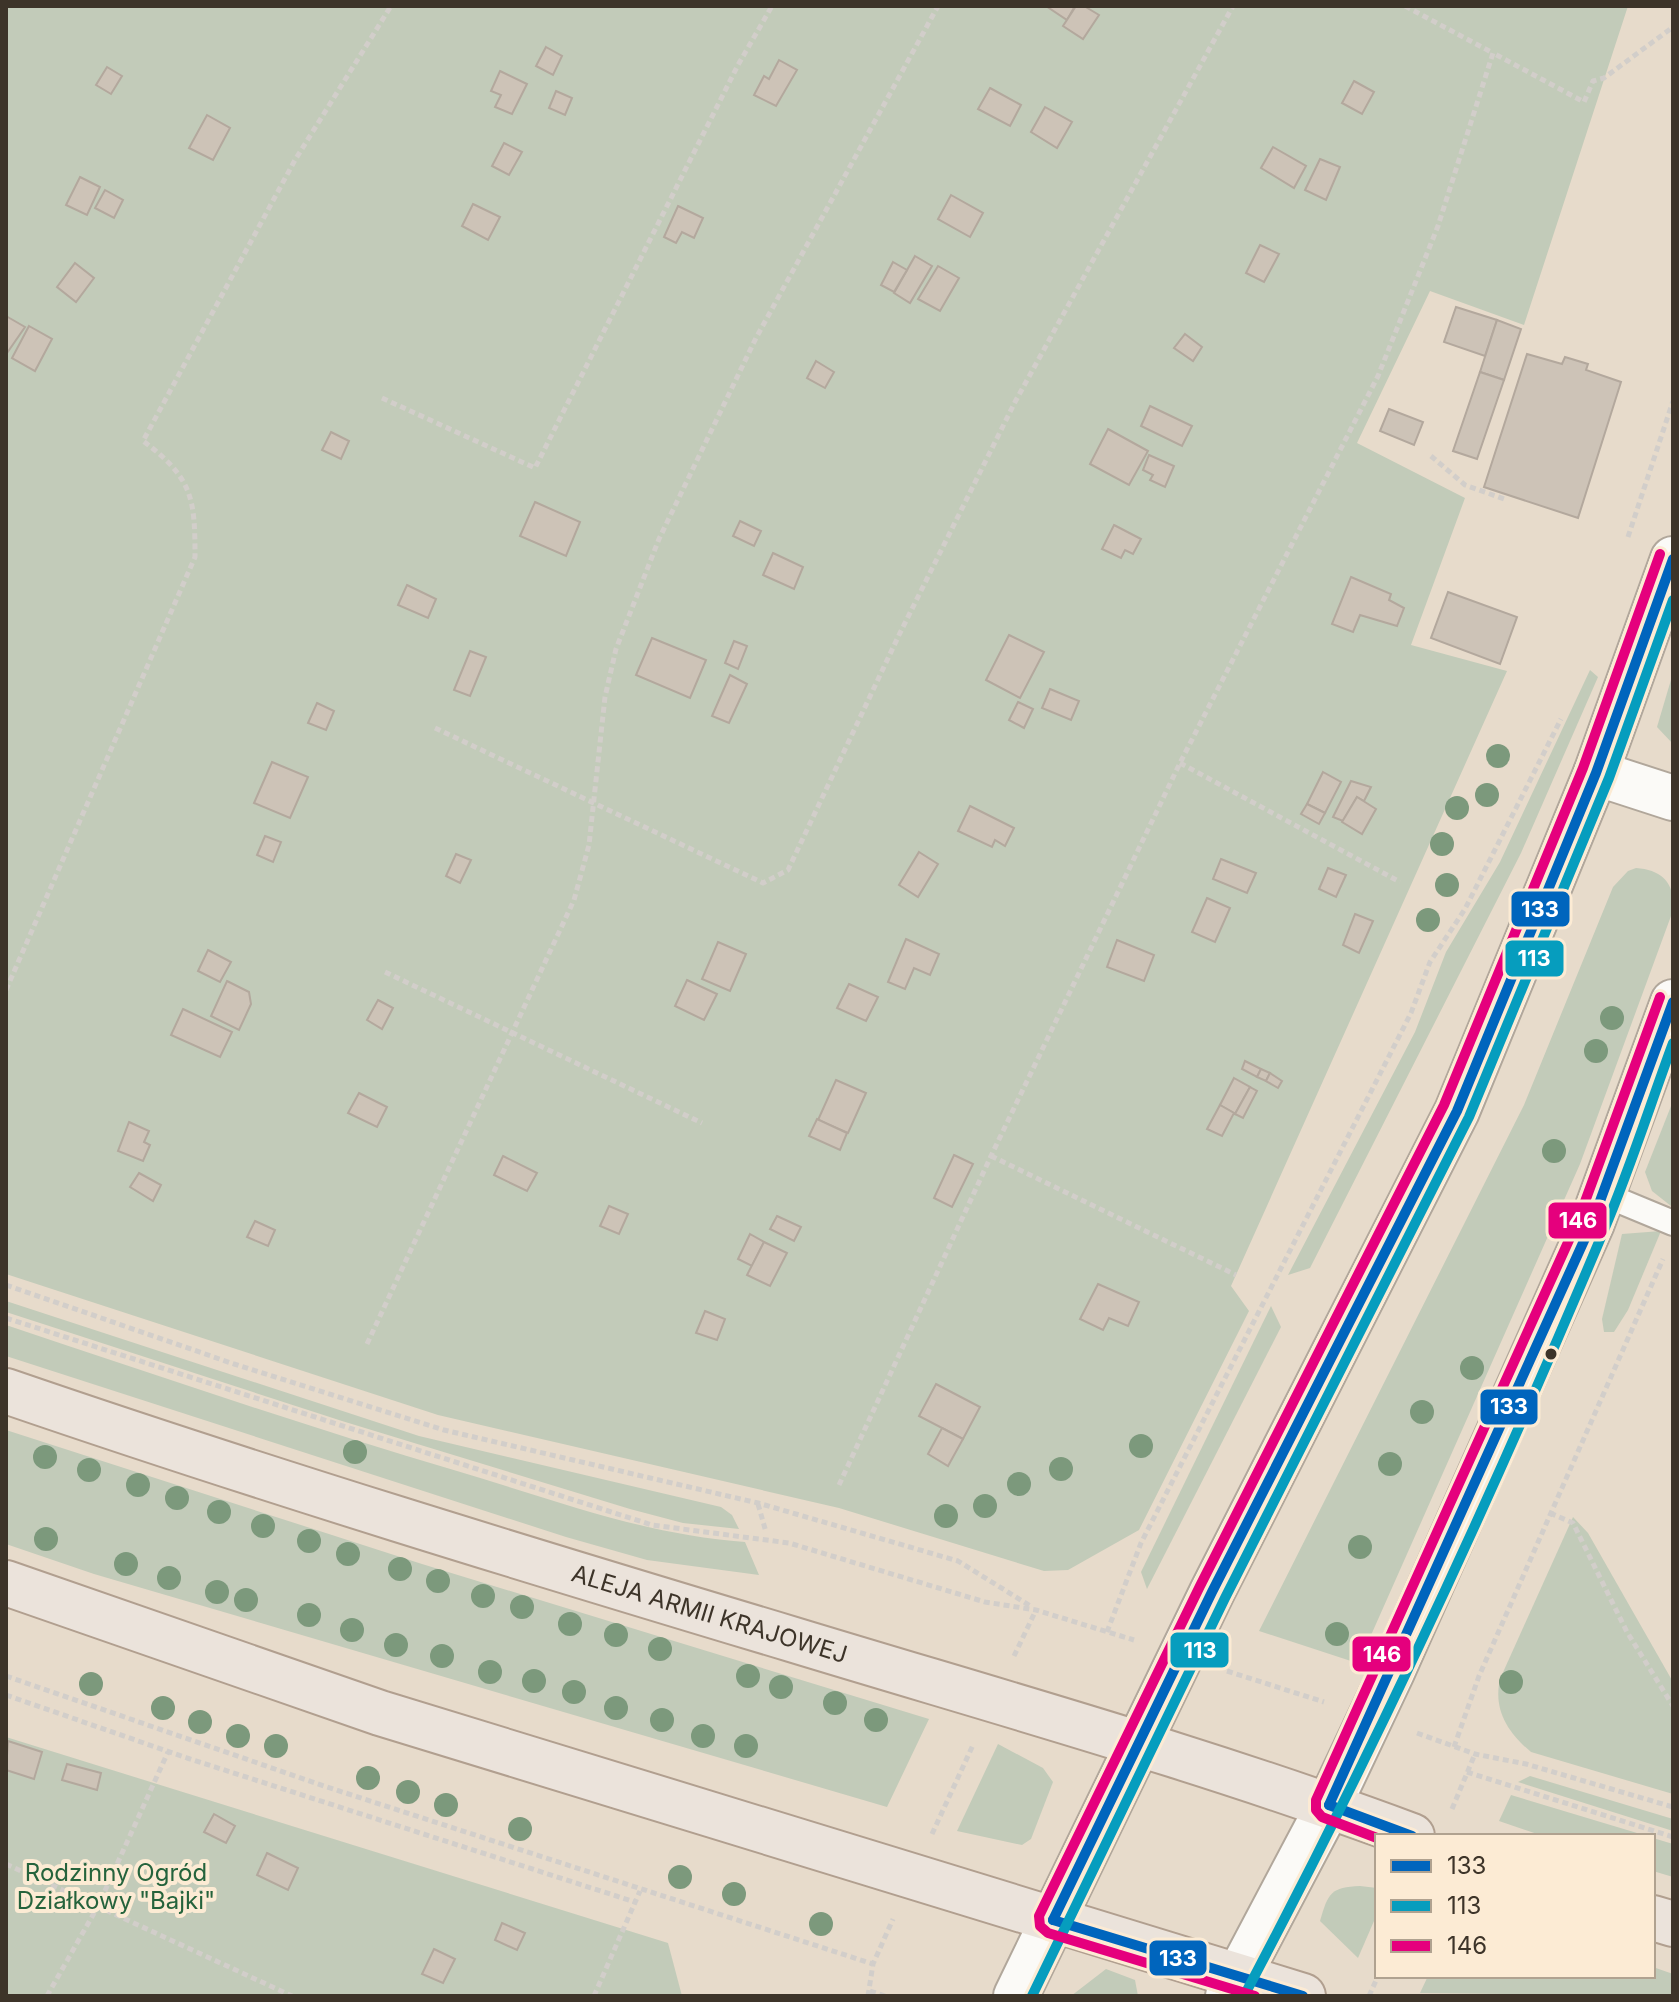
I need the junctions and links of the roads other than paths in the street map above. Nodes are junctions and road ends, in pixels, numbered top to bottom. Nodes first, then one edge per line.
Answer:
1 (1673, 559) edge
2 (1596, 773) junction
3 (1673, 798) edge
4 (1673, 1002) edge
5 (1603, 1194) junction
6 (1673, 1223) edge
7 (6, 1391) edge
8 (6, 1583) edge
9 (1140, 1746) junction
10 (1329, 1805) junction
11 (1407, 1834) edge
12 (1053, 1920) junction
13 (1233, 1986) edge
14 (1016, 1996) edge
15 (1303, 1996) edge

1 - 2 street
2 - 3 street
2 - 9 street
4 - 5 street
5 - 6 lane
5 - 10 street
7 - 9 main road, ALEJA ARMII KRAJOWEJ
8 - 12 main road
9 - 10 main road, ALEJA ARMII KRAJOWEJ
9 - 12 street
10 - 11 main road, ALEJA ARMII KRAJOWEJ
10 - 13 street
12 - 13 main road
12 - 14 street
13 - 15 main road

